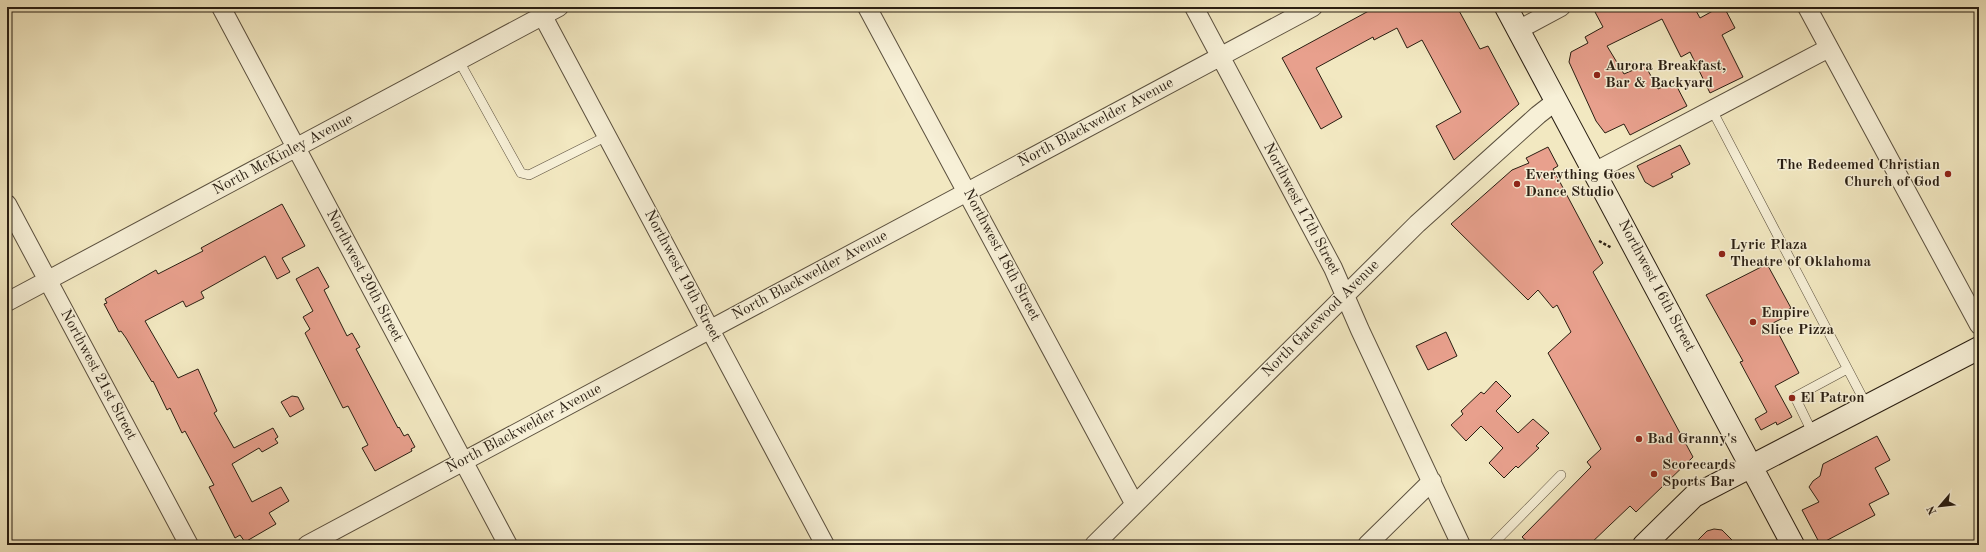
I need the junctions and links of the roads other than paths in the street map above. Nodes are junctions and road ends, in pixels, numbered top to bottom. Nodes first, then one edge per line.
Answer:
1 (221, 7) edge
2 (559, 7) edge
3 (867, 7) edge
4 (1194, 7) edge
5 (1313, 7) edge
6 (1506, 7) edge
7 (1561, 7) edge
8 (1807, 7) edge
9 (541, 11) edge
10 (1518, 30) junction
11 (1829, 48) junction
12 (1220, 57) junction
13 (459, 61) junction
14 (1556, 101) junction
15 (1712, 110) junction
16 (607, 136) junction
17 (296, 148) junction
18 (1594, 172) junction
19 (967, 192) junction
20 (7, 204) edge
21 (48, 280) junction
22 (1345, 296) junction
23 (7, 302) edge
24 (1979, 325) edge
25 (710, 329) junction
26 (1979, 348) edge
27 (1847, 369) junction
28 (1867, 406) junction
29 (1813, 434) junction
30 (464, 461) junction
31 (1752, 466) junction
32 (1562, 475) dead end
33 (1432, 481) junction
34 (1134, 503) junction
35 (189, 545) edge
36 (307, 545) edge
37 (508, 545) edge
38 (825, 545) edge
39 (1094, 545) edge
40 (1367, 545) edge
41 (1462, 545) edge
42 (1492, 545) edge
43 (1644, 545) edge
44 (1793, 545) edge

1 - 17 street, Northwest 20th Street
2 - 9 street, North McKinley Avenue
3 - 19 street, Northwest 18th Street
4 - 12 street, Northwest 17th Street
5 - 12 street, North Blackwelder Avenue
6 - 10 street, Northwest 16th Street
7 - 10 street
8 - 11 street
9 - 13 street, North McKinley Avenue
9 - 16 street, Northwest 19th Street
10 - 14 street, Northwest 16th Street
11 - 15 street
11 - 24 street
12 - 19 street, North Blackwelder Avenue
12 - 22 street, Northwest 17th Street
13 - 16 lane
13 - 17 street, North McKinley Avenue
14 - 18 street, Northwest 16th Street
14 - 22 street, North Gatewood Avenue
15 - 18 street
15 - 27 lane
16 - 25 street, Northwest 19th Street
17 - 21 street, North McKinley Avenue
17 - 30 street, Northwest 20th Street
18 - 31 street, Northwest 16th Street
19 - 25 street, North Blackwelder Avenue
19 - 34 street, Northwest 18th Street
20 - 21 street, Northwest 21st Street
21 - 23 street, North McKinley Avenue
21 - 35 street, Northwest 21st Street
22 - 33 street, Northwest 17th Street
22 - 34 street, North Gatewood Avenue
25 - 30 street, North Blackwelder Avenue
25 - 38 street, Northwest 19th Street
26 - 28 street
27 - 28 lane
27 - 29 lane
28 - 29 street
29 - 31 street
30 - 36 street, North Blackwelder Avenue
30 - 37 street, Northwest 20th Street
31 - 43 street
31 - 44 street, Northwest 16th Street
32 - 42 lane
33 - 40 street
33 - 41 street, Northwest 17th Street
34 - 39 street, North Gatewood Avenue

